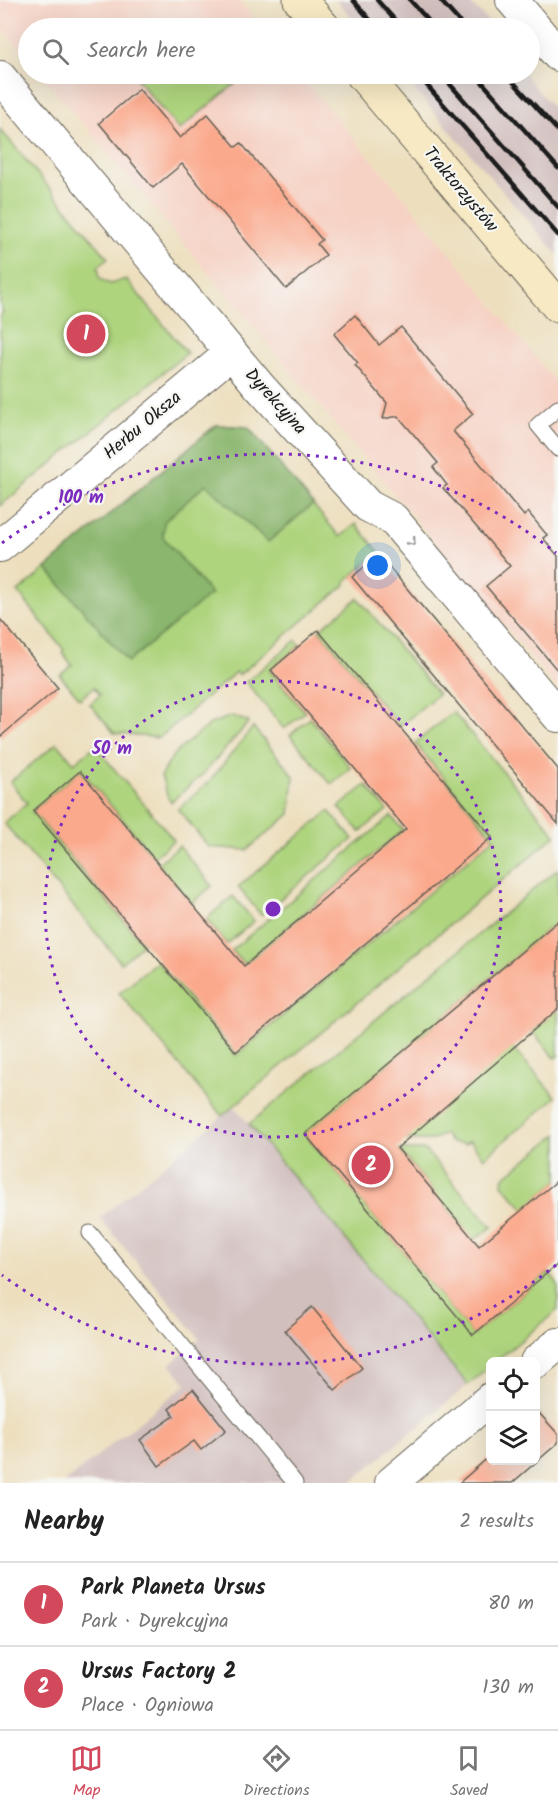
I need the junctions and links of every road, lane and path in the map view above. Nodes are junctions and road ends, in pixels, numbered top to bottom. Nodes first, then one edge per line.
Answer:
1 (300, 0) edge
2 (512, 0) edge
3 (315, 18) edge
4 (527, 18) edge
5 (540, 34) edge
6 (558, 56) edge
7 (0, 77) edge
8 (370, 84) edge
9 (558, 306) edge
10 (231, 352) junction
11 (558, 408) edge
12 (558, 449) edge
13 (0, 546) edge
14 (558, 716) edge
15 (90, 1233) dead end
16 (558, 1344) edge
17 (540, 1359) edge
18 (486, 1402) edge
19 (295, 1483) edge
20 (391, 1483) edge

1 - 3 street
2 - 4 street
5 - 6 street
7 - 10 street, Dyrekcyjna
8 - 9 street, Traktorzystów
10 - 13 street, Herbu Oksza
10 -> 14 street, Dyrekcyjna
11 - 12 lane
15 - 19 lane
16 - 17 street
18 - 20 street

